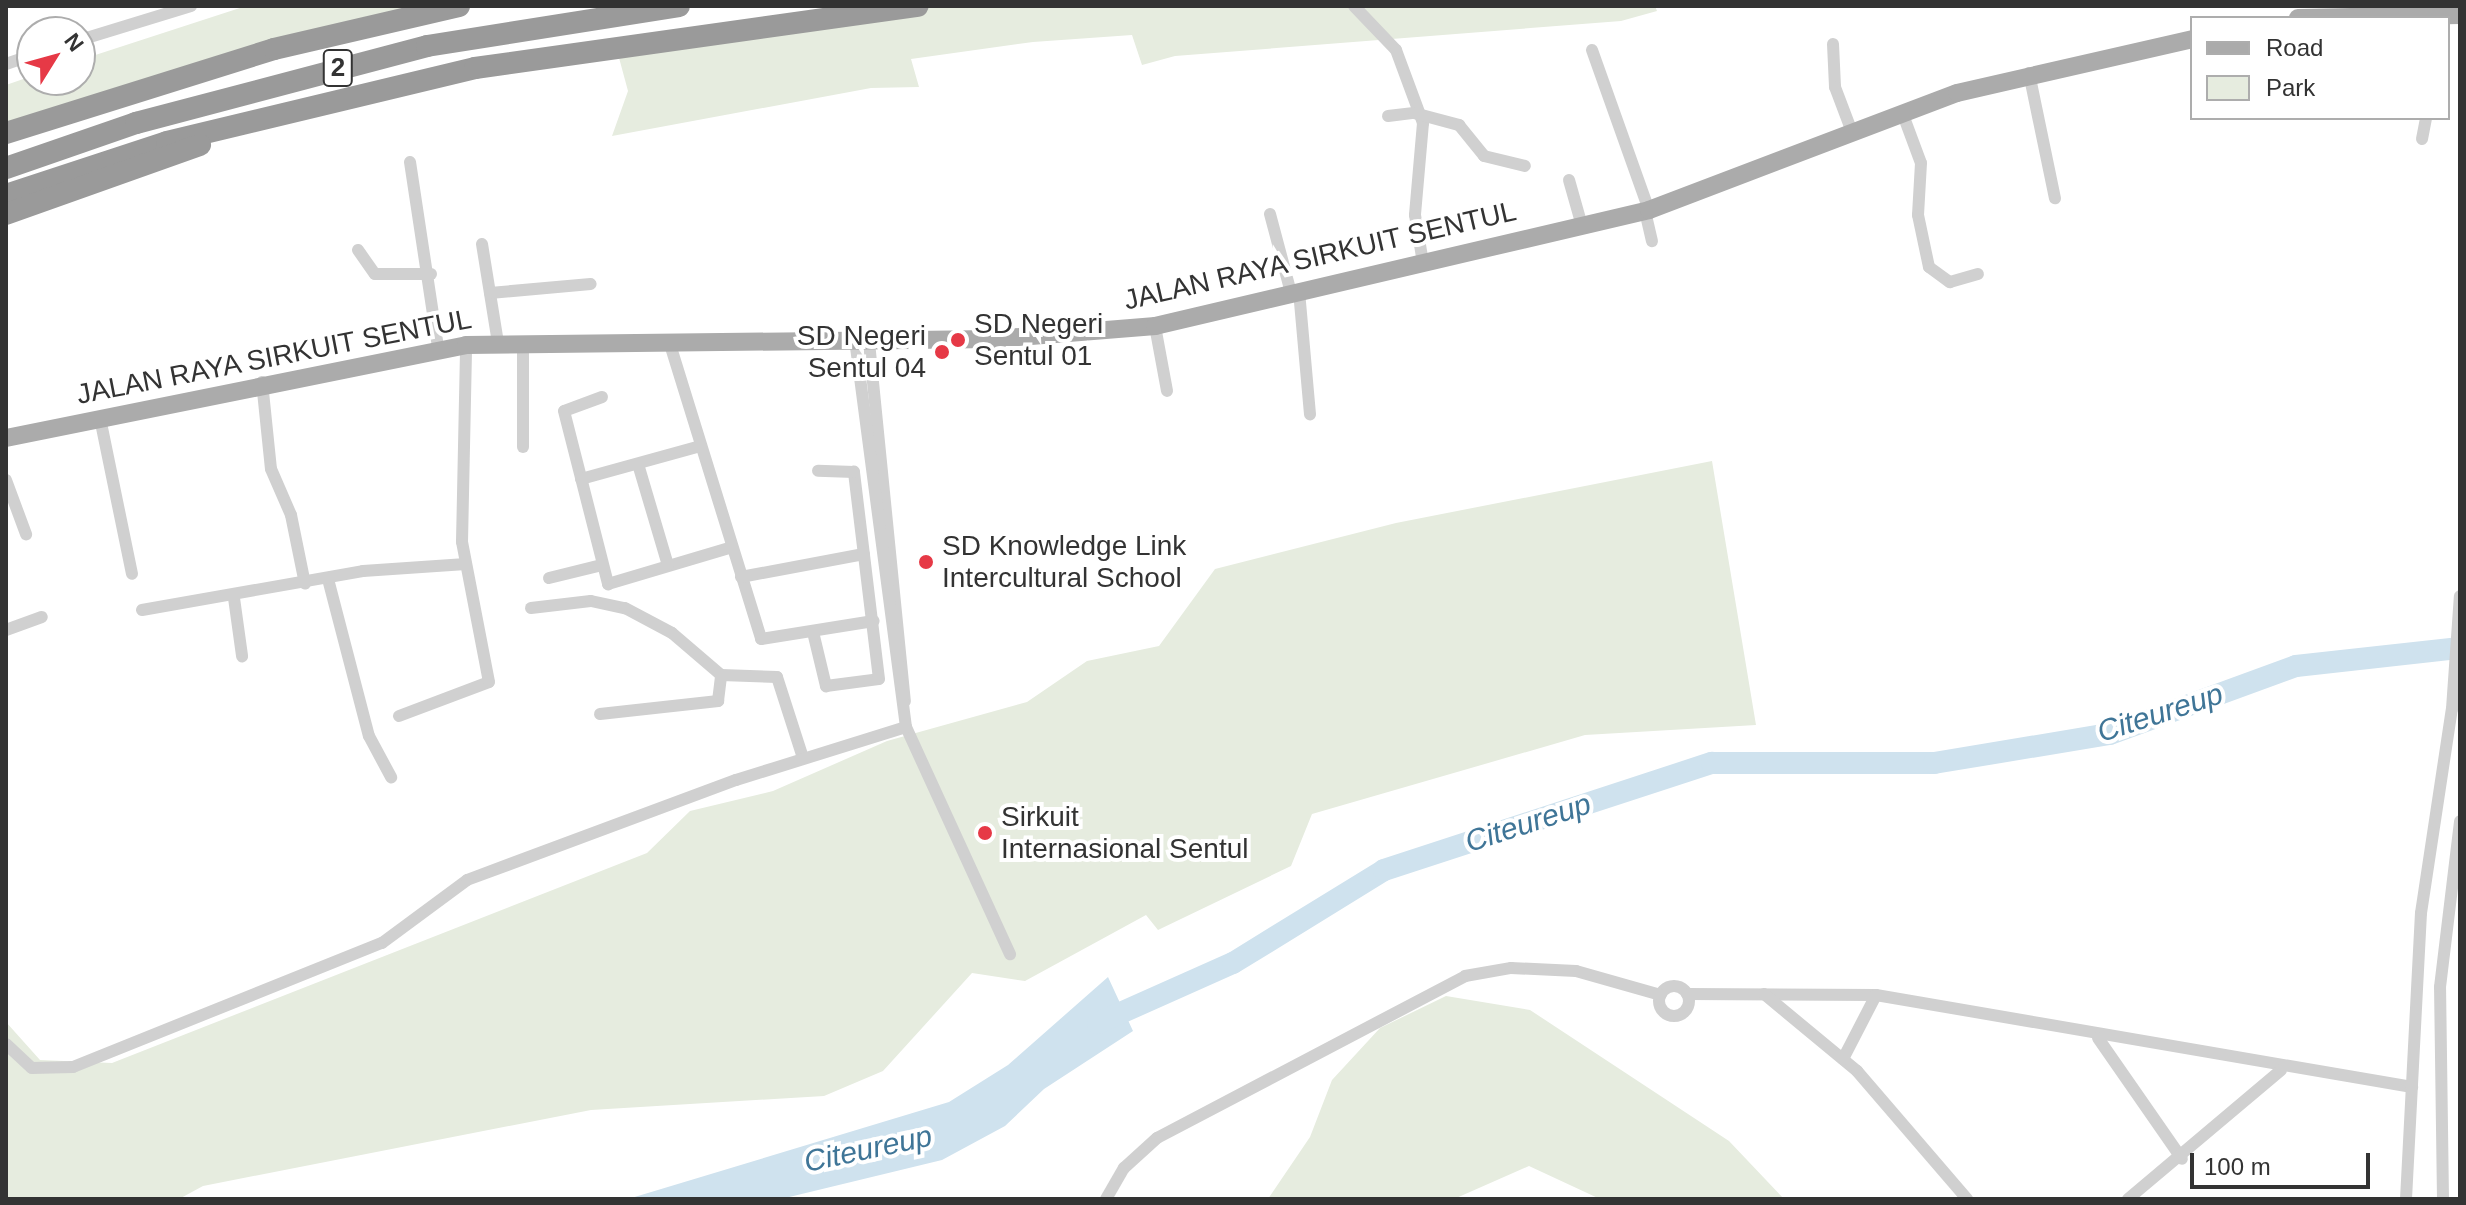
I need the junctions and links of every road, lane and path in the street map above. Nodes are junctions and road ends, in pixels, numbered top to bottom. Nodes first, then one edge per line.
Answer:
1 (191, 6) edge
2 (459, 6) edge
3 (679, 6) edge
4 (918, 6) edge
5 (1354, 6) edge
6 (2460, 15) edge
7 (2432, 16) edge
8 (96, 35) edge
9 (2190, 39) edge
10 (1833, 44) dead end
11 (1592, 50) dead end
12 (2029, 73) junction
13 (287, 110) junction
14 (1902, 112) junction
15 (1414, 113) junction
16 (1388, 116) dead end
17 (2426, 120) edge
18 (1852, 132) junction
19 (6, 133) edge
20 (2422, 139) dead end
21 (410, 162) dead end
22 (1525, 166) dead end
23 (6, 168) edge
24 (1569, 180) dead end
25 (6, 195) edge
26 (2055, 198) dead end
27 (1647, 210) junction
28 (6, 214) edge
29 (1270, 214) dead end
30 (1582, 226) junction
31 (1652, 241) dead end
32 (482, 244) dead end
33 (358, 250) dead end
34 (1423, 263) junction
35 (431, 274) junction
36 (1978, 274) dead end
37 (591, 284) dead end
38 (1295, 292) junction
39 (490, 293) junction
40 (1155, 326) junction
41 (669, 341) junction
42 (862, 342) junction
43 (498, 343) junction
44 (523, 343) junction
45 (466, 345) junction
46 (438, 348) junction
47 (262, 382) junction
48 (1167, 391) dead end
49 (602, 397) dead end
50 (1310, 415) dead end
51 (100, 418) junction
52 (6, 438) edge
53 (701, 446) junction
54 (523, 447) dead end
55 (638, 464) junction
56 (818, 471) dead end
57 (581, 479) junction
58 (6, 480) edge
59 (26, 534) dead end
60 (732, 547) junction
61 (864, 554) junction
62 (466, 564) junction
63 (602, 565) junction
64 (668, 565) junction
65 (132, 574) dead end
66 (741, 577) junction
67 (549, 578) dead end
68 (328, 579) junction
69 (305, 584) junction
70 (234, 598) junction
71 (2460, 598) edge
72 (531, 608) dead end
73 (142, 610) dead end
74 (42, 617) dead end
75 (874, 621) junction
76 (6, 630) edge
77 (813, 632) junction
78 (242, 656) dead end
79 (721, 675) junction
80 (600, 714) dead end
81 (399, 716) dead end
82 (906, 727) junction
83 (803, 758) junction
84 (391, 777) dead end
85 (2460, 821) edge
86 (1010, 954) dead end
87 (1687, 994) junction
88 (1764, 994) junction
89 (1661, 995) junction
90 (1876, 995) junction
91 (2098, 1038) junction
92 (6, 1044) edge
93 (1843, 1059) junction
94 (2281, 1070) junction
95 (2412, 1087) junction
96 (2182, 1159) junction
97 (1106, 1199) edge
98 (1967, 1199) edge
99 (2128, 1199) edge
100 (2406, 1199) edge
101 (2443, 1199) edge

1 - 8 street
2 - 19 highway, 2
3 - 23 highway, 2
4 - 13 highway
5 - 15 street
6 - 7 main road
9 - 12 main road, JALAN RAYA SIRKUIT SENTUL
10 - 18 street
11 - 27 street
12 - 14 main road, JALAN RAYA SIRKUIT SENTUL
12 - 26 street
13 - 25 highway
13 - 28 highway
14 - 18 main road, JALAN RAYA SIRKUIT SENTUL
14 - 36 street
15 - 16 street
15 - 22 street
15 - 34 street
17 - 20 street
18 - 27 main road, JALAN RAYA SIRKUIT SENTUL
21 - 35 street
24 - 30 street
27 - 30 main road, JALAN RAYA SIRKUIT SENTUL
27 - 31 street
29 - 38 street
30 - 34 main road, JALAN RAYA SIRKUIT SENTUL
32 - 39 street
33 - 35 street
34 - 38 main road, JALAN RAYA SIRKUIT SENTUL
35 - 46 street
37 - 39 street
38 - 40 main road, JALAN RAYA SIRKUIT SENTUL
38 - 50 street
39 - 43 street
40 - 42 main road, JALAN RAYA SIRKUIT SENTUL
40 - 48 street
41 - 42 main road, JALAN RAYA SIRKUIT SENTUL
41 - 44 main road, JALAN RAYA SIRKUIT SENTUL
41 - 53 street
42 - 82 street
43 - 44 main road, JALAN RAYA SIRKUIT SENTUL
43 - 45 main road, JALAN RAYA SIRKUIT SENTUL
44 - 54 street
45 - 46 main road, JALAN RAYA SIRKUIT SENTUL
45 - 62 street
46 - 47 main road, JALAN RAYA SIRKUIT SENTUL
47 - 51 main road, JALAN RAYA SIRKUIT SENTUL
47 - 69 street
49 - 57 street
51 - 52 main road, JALAN RAYA SIRKUIT SENTUL
51 - 65 street
53 - 55 street
53 - 60 street
55 - 57 street
55 - 64 street
56 - 61 street
57 - 63 street
58 - 59 street
60 - 64 street
60 - 66 street
61 - 66 street
61 - 75 street
62 - 68 street
62 - 81 street
63 - 64 street
63 - 67 street
66 - 77 street
68 - 69 street
68 - 84 street
69 - 70 street
70 - 73 street
70 - 78 street
71 - 95 street
72 - 79 street
74 - 76 street
75 - 77 street
75 - 77 street
79 - 80 street
79 - 83 street
82 - 83 street
82 - 86 street
83 - 92 street
85 - 101 street
87 - 88 street
87 - 89 street
87 - 89 street
88 - 90 street
88 - 93 street
89 - 97 street
90 - 91 street
90 - 93 street
91 - 94 street
91 - 96 street
93 - 98 street
94 - 95 street
94 - 96 street
95 - 100 street
96 - 99 street

